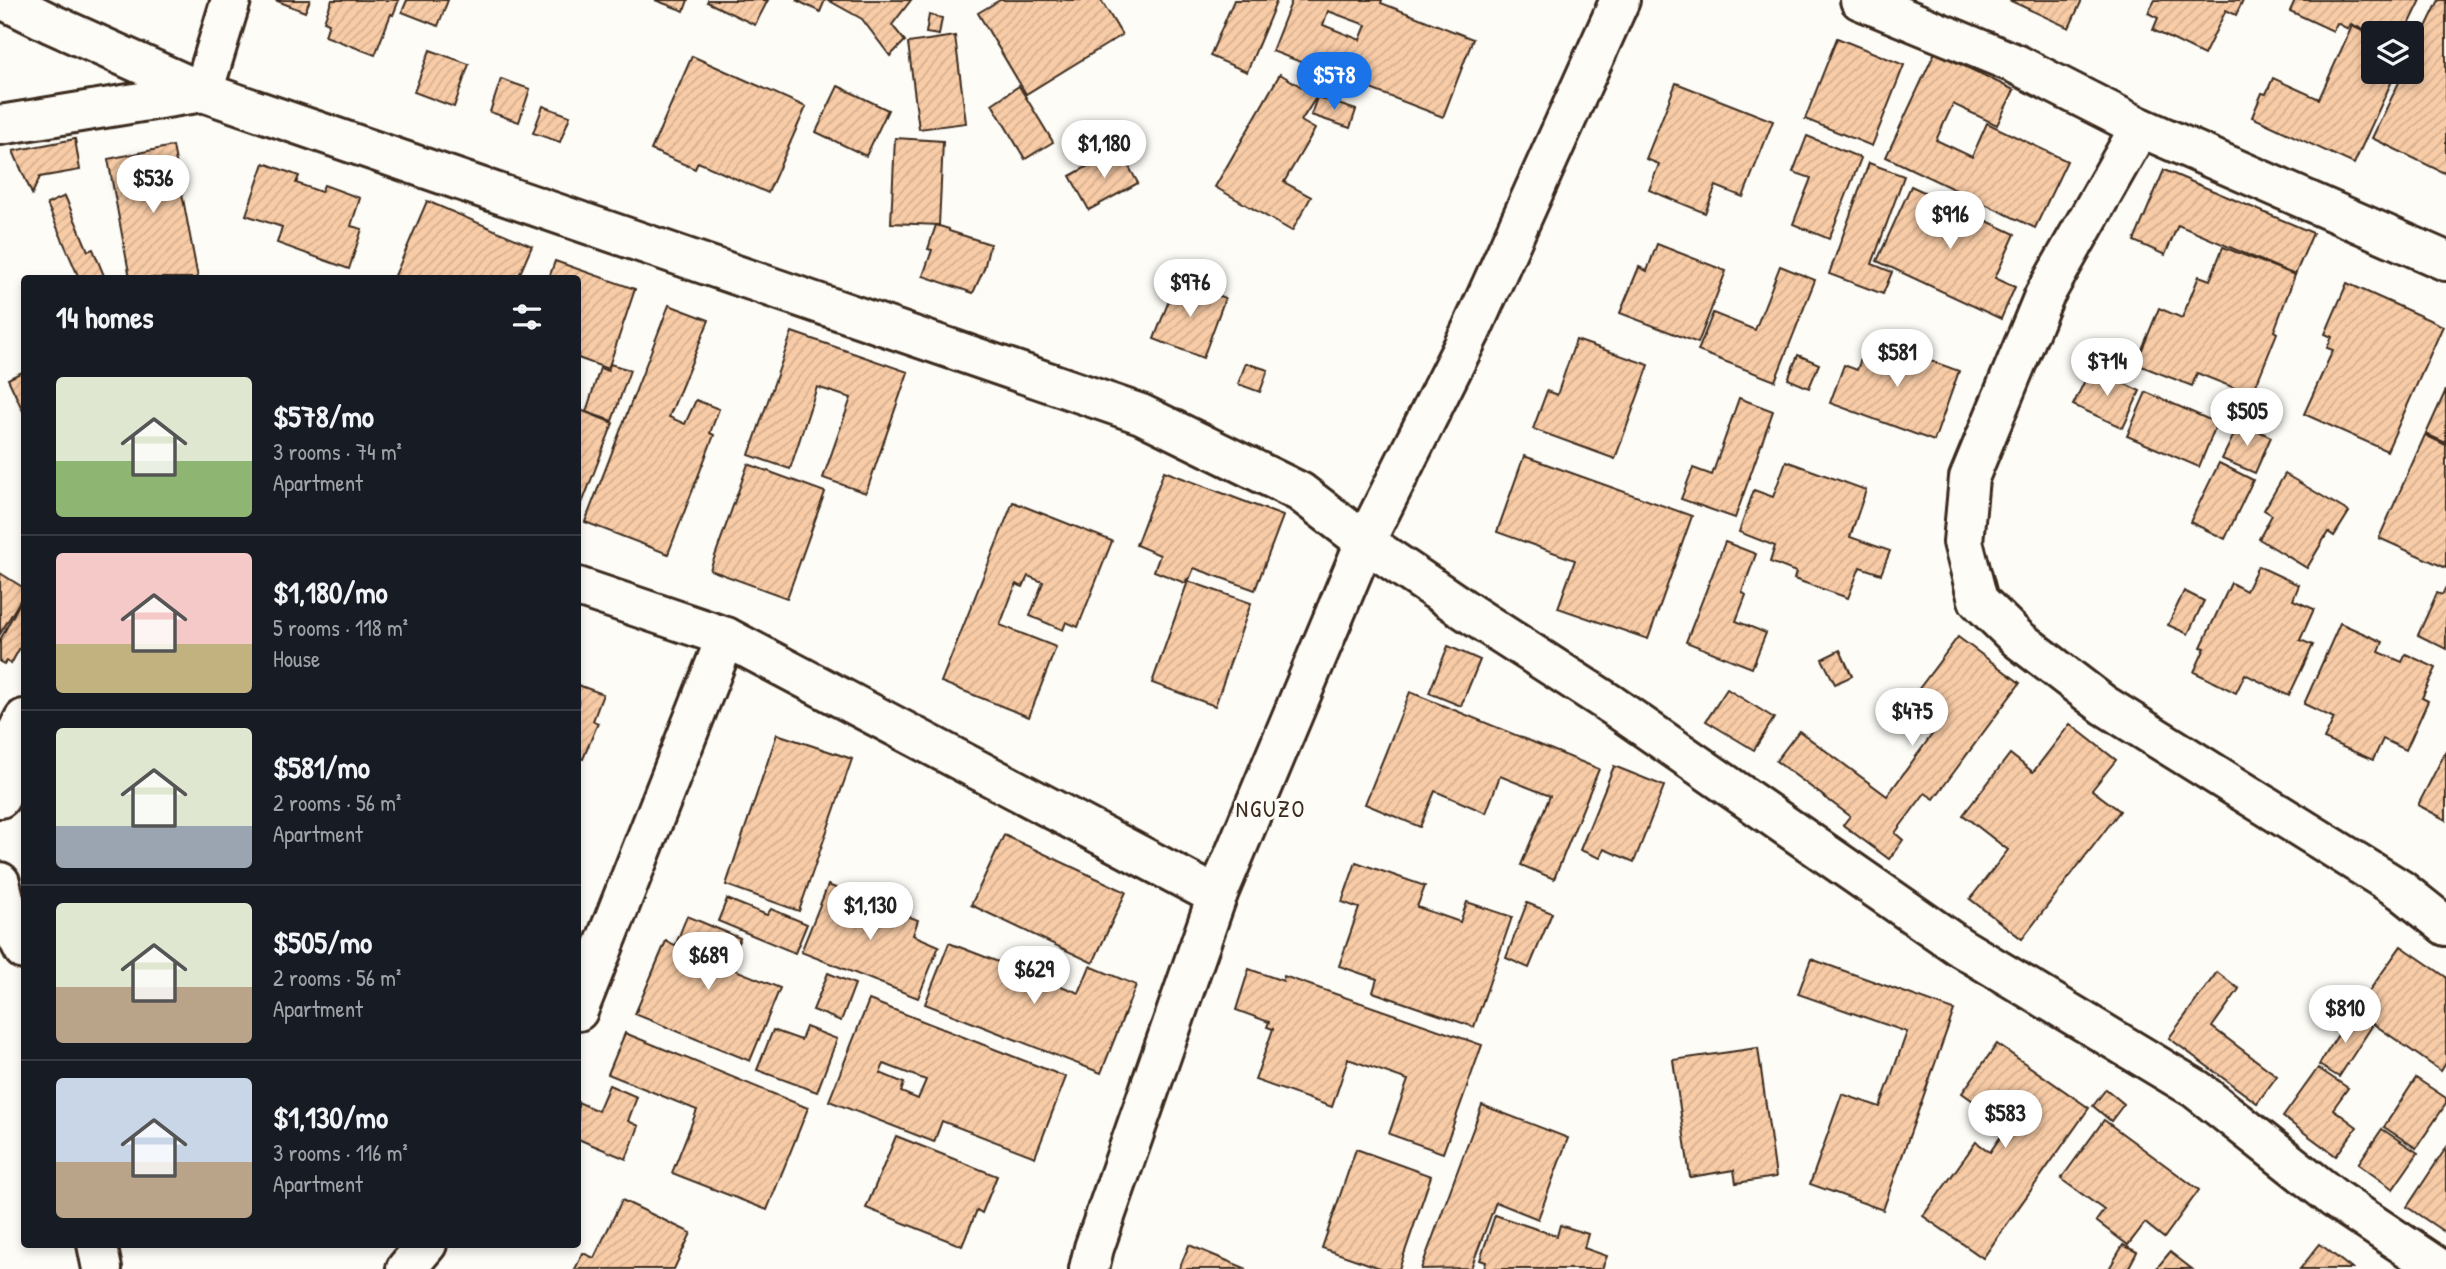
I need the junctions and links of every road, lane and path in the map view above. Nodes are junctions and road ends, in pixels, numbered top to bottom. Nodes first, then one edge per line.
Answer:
1 (4, 0) edge
2 (231, 0) edge
3 (1620, 0) edge
4 (1860, 0) edge
5 (204, 92) junction
6 (0, 125) edge
7 (2140, 127) junction
8 (2446, 261) edge
9 (1365, 542) junction
10 (581, 588) edge
11 (726, 637) junction
12 (21, 725) edge
13 (0, 798) edge
14 (0, 882) edge
15 (1217, 896) junction
16 (2446, 926) edge
17 (21, 944) edge
18 (581, 1003) edge
19 (98, 1248) edge
20 (424, 1248) edge
21 (102, 1269) edge
22 (406, 1269) edge
23 (1089, 1269) edge
24 (2440, 1269) edge

1 - 5 street
2 - 5 street
3 - 9 street
4 - 7 street
5 - 6 street
5 - 9 street
7 - 8 street
7 - 16 street
9 - 15 street
9 - 24 street
10 - 11 street
11 - 15 street
11 - 18 street
12 - 13 street
14 - 17 street
15 - 23 street
19 - 21 street
20 - 22 street

